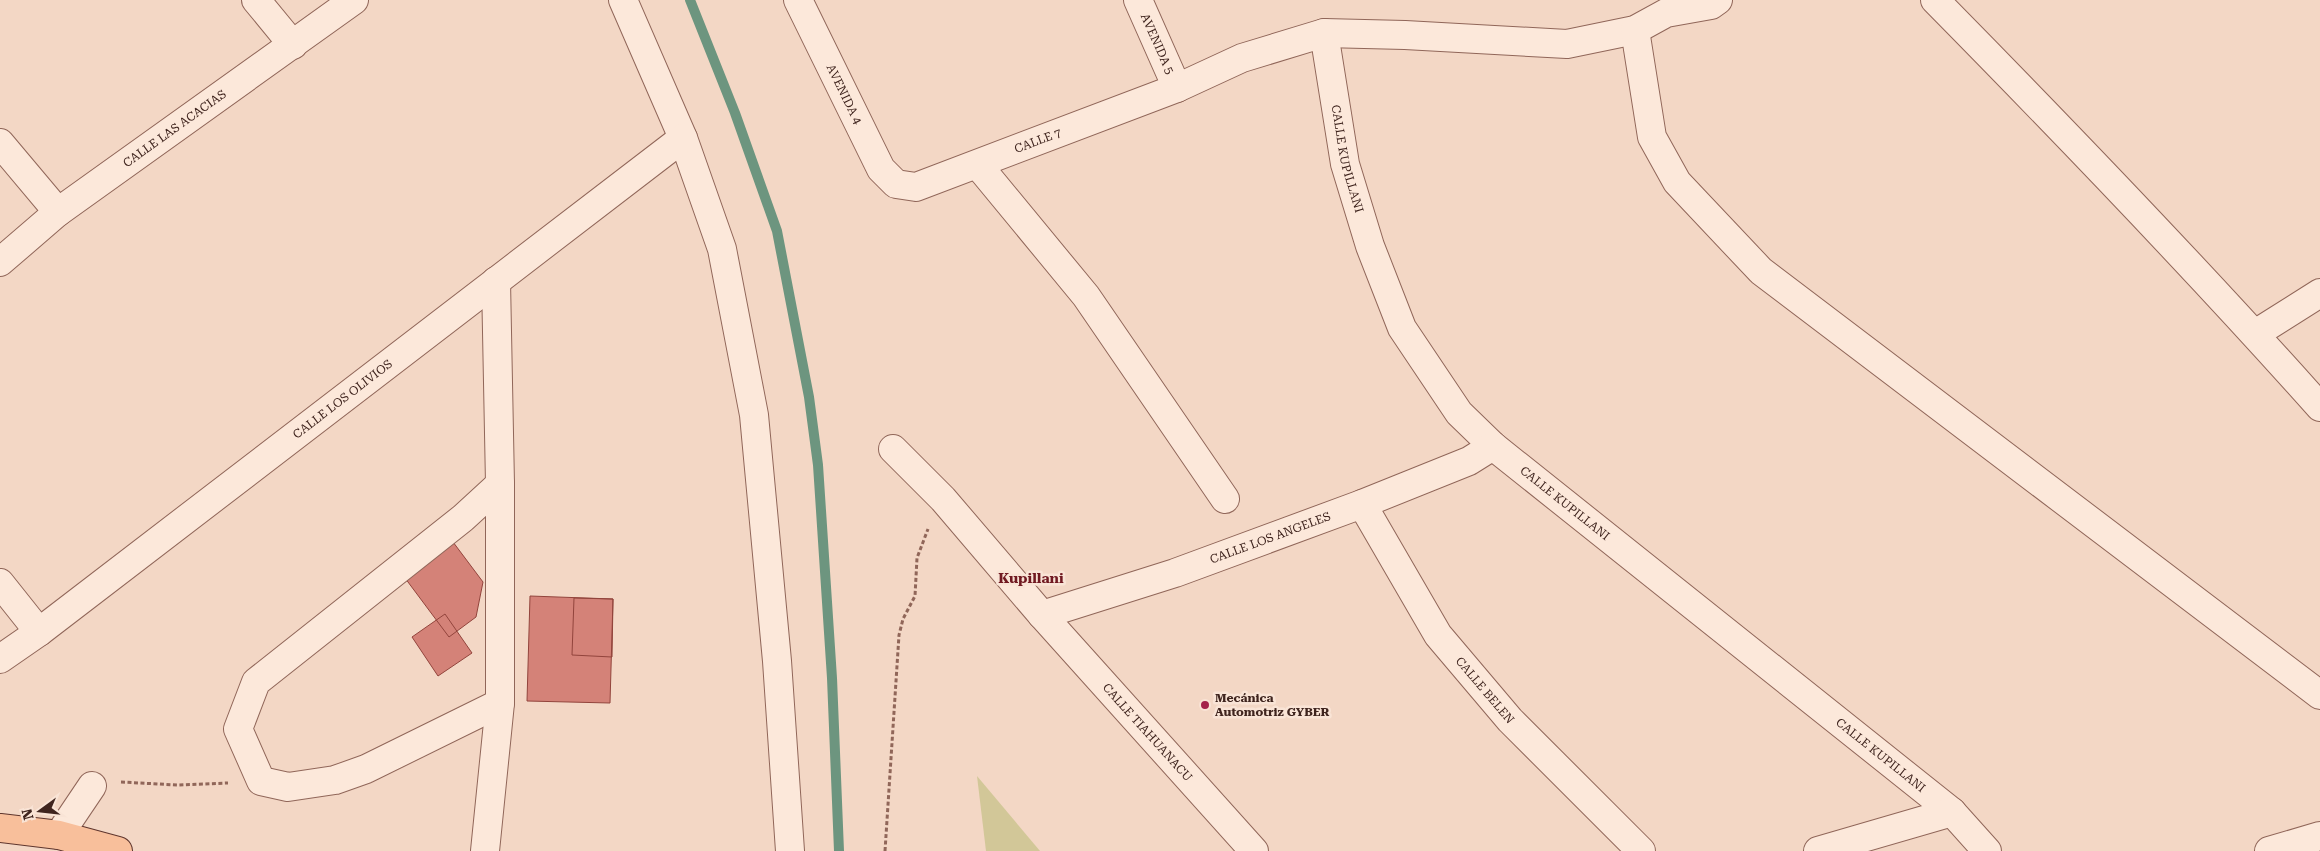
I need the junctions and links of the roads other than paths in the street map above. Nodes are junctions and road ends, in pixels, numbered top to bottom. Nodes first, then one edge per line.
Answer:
1 (256, 0) edge
2 (354, 0) edge
3 (623, 0) edge
4 (798, 0) edge
5 (1138, 0) edge
6 (1718, 0) edge
7 (1935, 0) edge
8 (1634, 30) junction
9 (1324, 33) junction
10 (293, 45) junction
11 (1177, 88) junction
12 (683, 138) junction
13 (0, 143) edge
14 (978, 165) junction
15 (896, 184) joint
16 (58, 212) junction
17 (0, 262) edge
18 (496, 281) junction
19 (2320, 293) edge
20 (2255, 334) junction
21 (2320, 407) edge
22 (1493, 446) junction
23 (893, 449) dead end
24 (500, 484) junction
25 (1225, 499) dead end
26 (1362, 504) junction
27 (0, 583) edge
28 (1042, 615) junction
29 (39, 632) junction
30 (0, 659) edge
31 (2320, 695) edge
32 (500, 703) junction
33 (92, 786) road end
34 (1952, 812) junction
35 (0, 828) edge
36 (59, 835) junction
37 (2320, 836) edge
38 (118, 851) edge
39 (485, 851) edge
40 (790, 851) edge
41 (1254, 851) edge
42 (1641, 851) edge
43 (1818, 851) edge
44 (1987, 851) edge
45 (2269, 851) edge

1 - 10 street
2 - 10 street, CALLE LAS ACACIAS
3 - 12 street
4 - 15 street, AVENIDA 4
5 - 11 street, AVENIDA 5
6 - 8 street, CALLE 7
7 - 20 street
8 - 9 street, CALLE 7
8 - 31 street
9 - 11 street, CALLE 7
9 - 22 street, CALLE KUPILLANI
10 - 16 street, CALLE LAS ACACIAS
11 - 14 street, CALLE 7
12 - 18 street, CALLE LOS OLIVIOS
12 - 40 street
13 - 16 street
14 - 15 street, CALLE 7
14 - 25 street
16 - 17 street, CALLE LAS ACACIAS
18 - 24 street
18 - 29 street, CALLE LOS OLIVIOS
19 - 20 street
20 - 21 street
22 - 26 street, CALLE LOS ANGELES
22 - 34 street, CALLE KUPILLANI
23 - 28 street, CALLE TIAHUANACU
24 - 32 street
24 - 32 street
26 - 28 street, CALLE LOS ANGELES
26 - 42 street, CALLE BELEN
27 - 29 street
28 - 41 street, CALLE TIAHUANACU
29 - 30 street, CALLE LOS OLIVIOS
32 - 39 street
33 - 36 street
34 - 43 street
34 - 44 street, CALLE KUPILLANI
35 - 36 main road
36 - 38 main road
37 - 45 street

